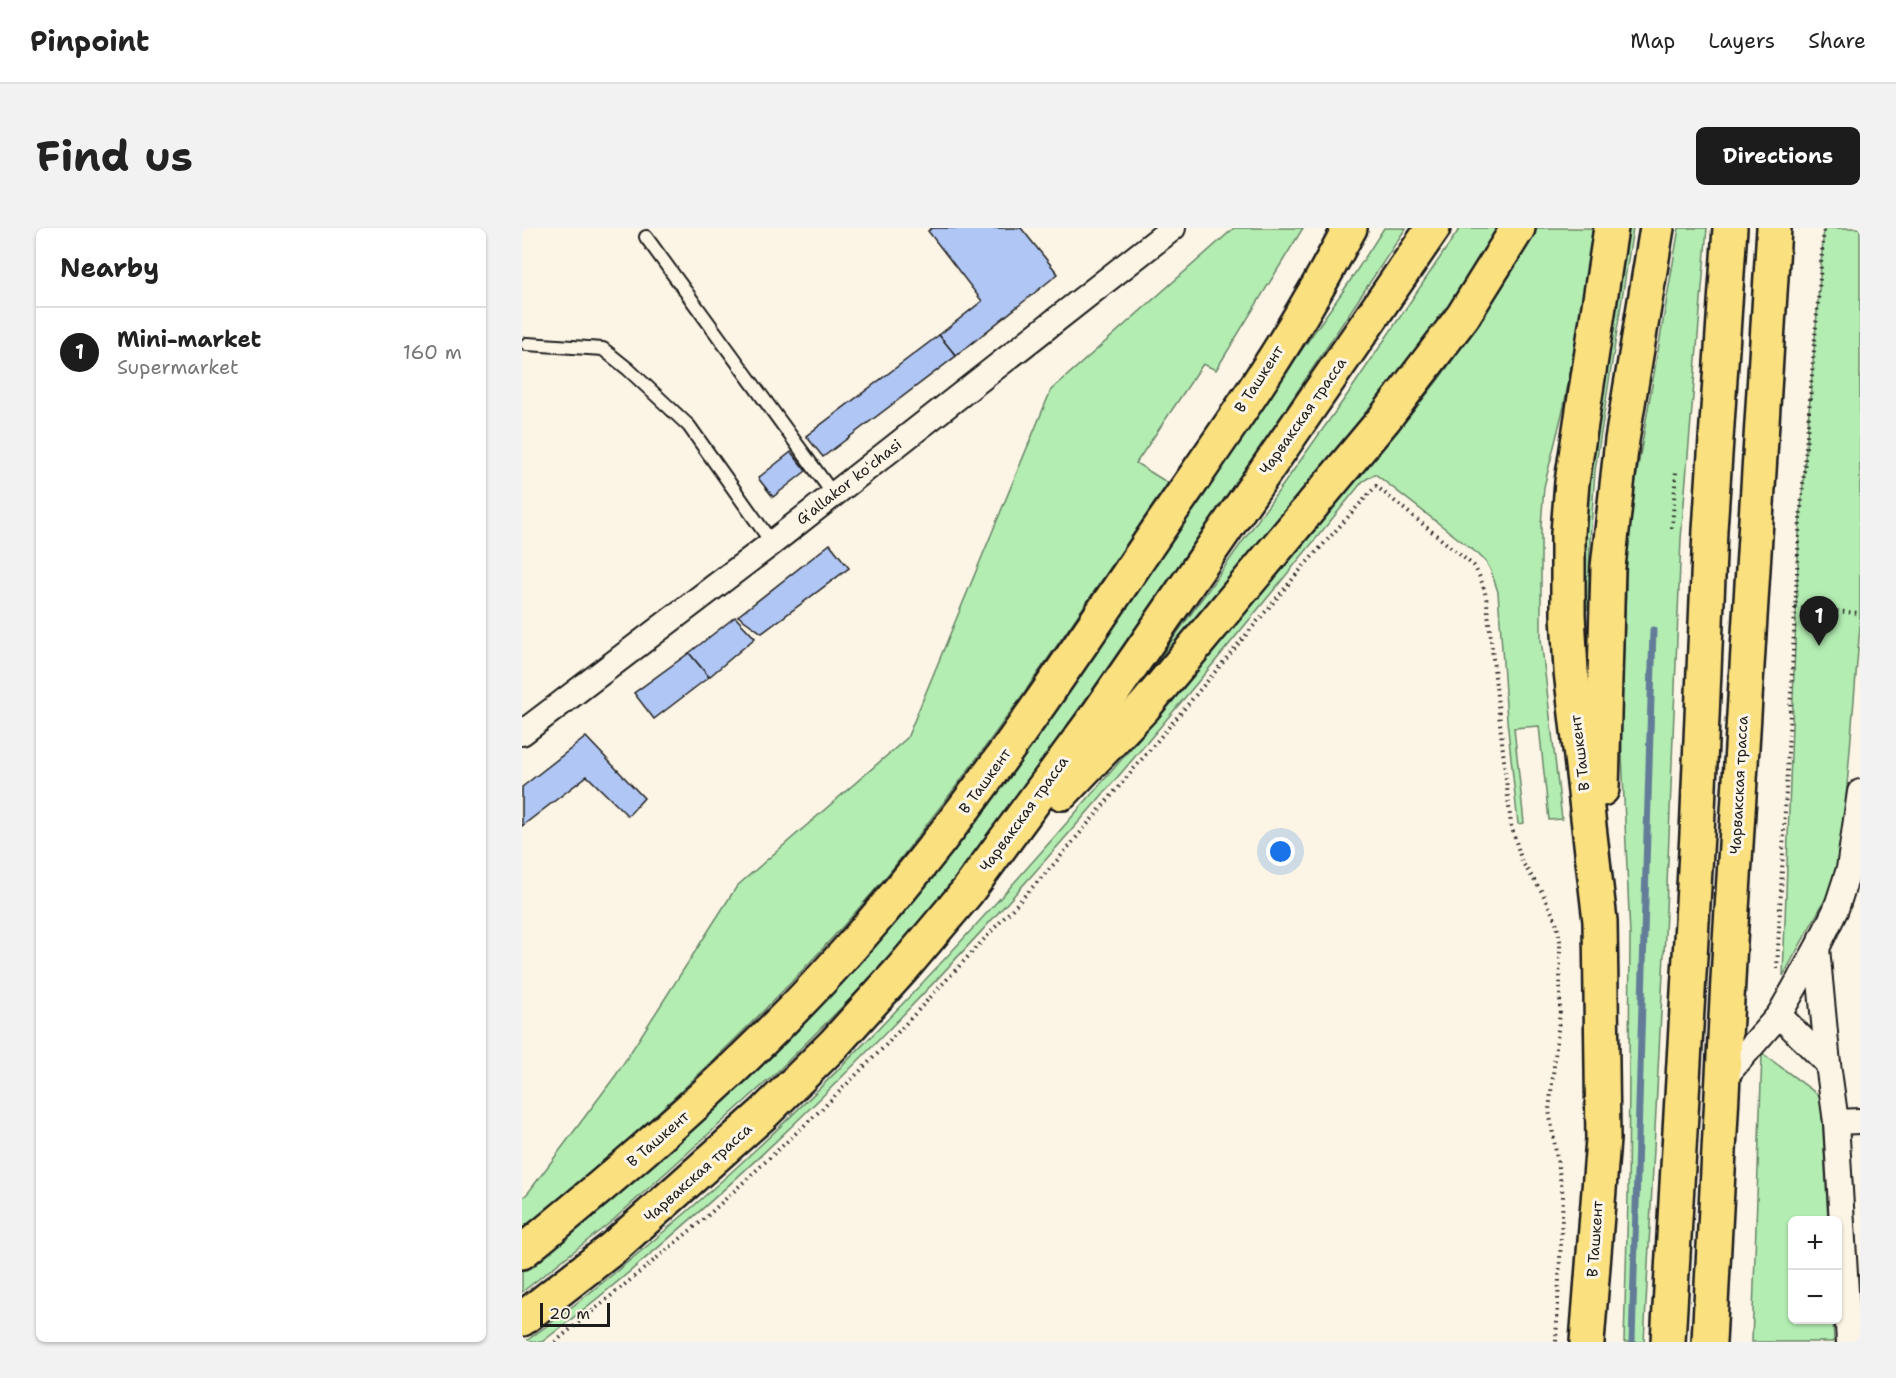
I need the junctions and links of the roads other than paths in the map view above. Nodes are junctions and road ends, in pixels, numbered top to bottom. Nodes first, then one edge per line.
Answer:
1 (1173, 228) edge
2 (1350, 228) edge
3 (1371, 228) edge
4 (1433, 228) edge
5 (1518, 228) edge
6 (1611, 228) edge
7 (1657, 228) edge
8 (1730, 228) edge
9 (646, 237) dead end
10 (1775, 237) edge
11 (1310, 300) junction
12 (527, 344) dead end
13 (833, 494) junction
14 (772, 543) junction
15 (522, 733) edge
16 (1860, 792) edge
17 (967, 892) junction
18 (1600, 921) junction
19 (1817, 948) junction
20 (1779, 1014) junction
21 (1828, 1064) junction
22 (1723, 1079) junction
23 (1860, 1121) edge
24 (1836, 1122) junction
25 (1603, 1139) junction
26 (522, 1252) edge
27 (522, 1319) edge
28 (1587, 1342) edge
29 (1608, 1342) edge
30 (1668, 1342) edge
31 (1709, 1342) edge
32 (1849, 1342) edge

1 - 13 street, Gʻallakor koʻchasi
2 - 11 main road, В Ташкент
3 - 11 main road
4 - 17 main road, Чарвакская трасса
5 - 17 main road
6 - 18 main road, В Ташкент
7 - 18 main road, В Ташкент
8 - 30 main road
9 - 13 lane
10 - 22 main road, Чарвакская трасса
11 - 26 main road, В Ташкент
12 - 14 lane
13 - 14 street, Gʻallakor koʻchasi
14 - 15 street, Gʻallakor koʻchasi
16 - 19 street
17 - 27 main road, Чарвакская трасса
18 - 25 main road, В Ташкент
19 - 20 street
19 - 21 street
20 - 21 street
20 - 22 street
21 - 24 street
22 - 31 main road, Чарвакская трасса
23 - 24 street
24 - 32 street
25 - 28 main road, В Ташкент
25 - 29 main road

